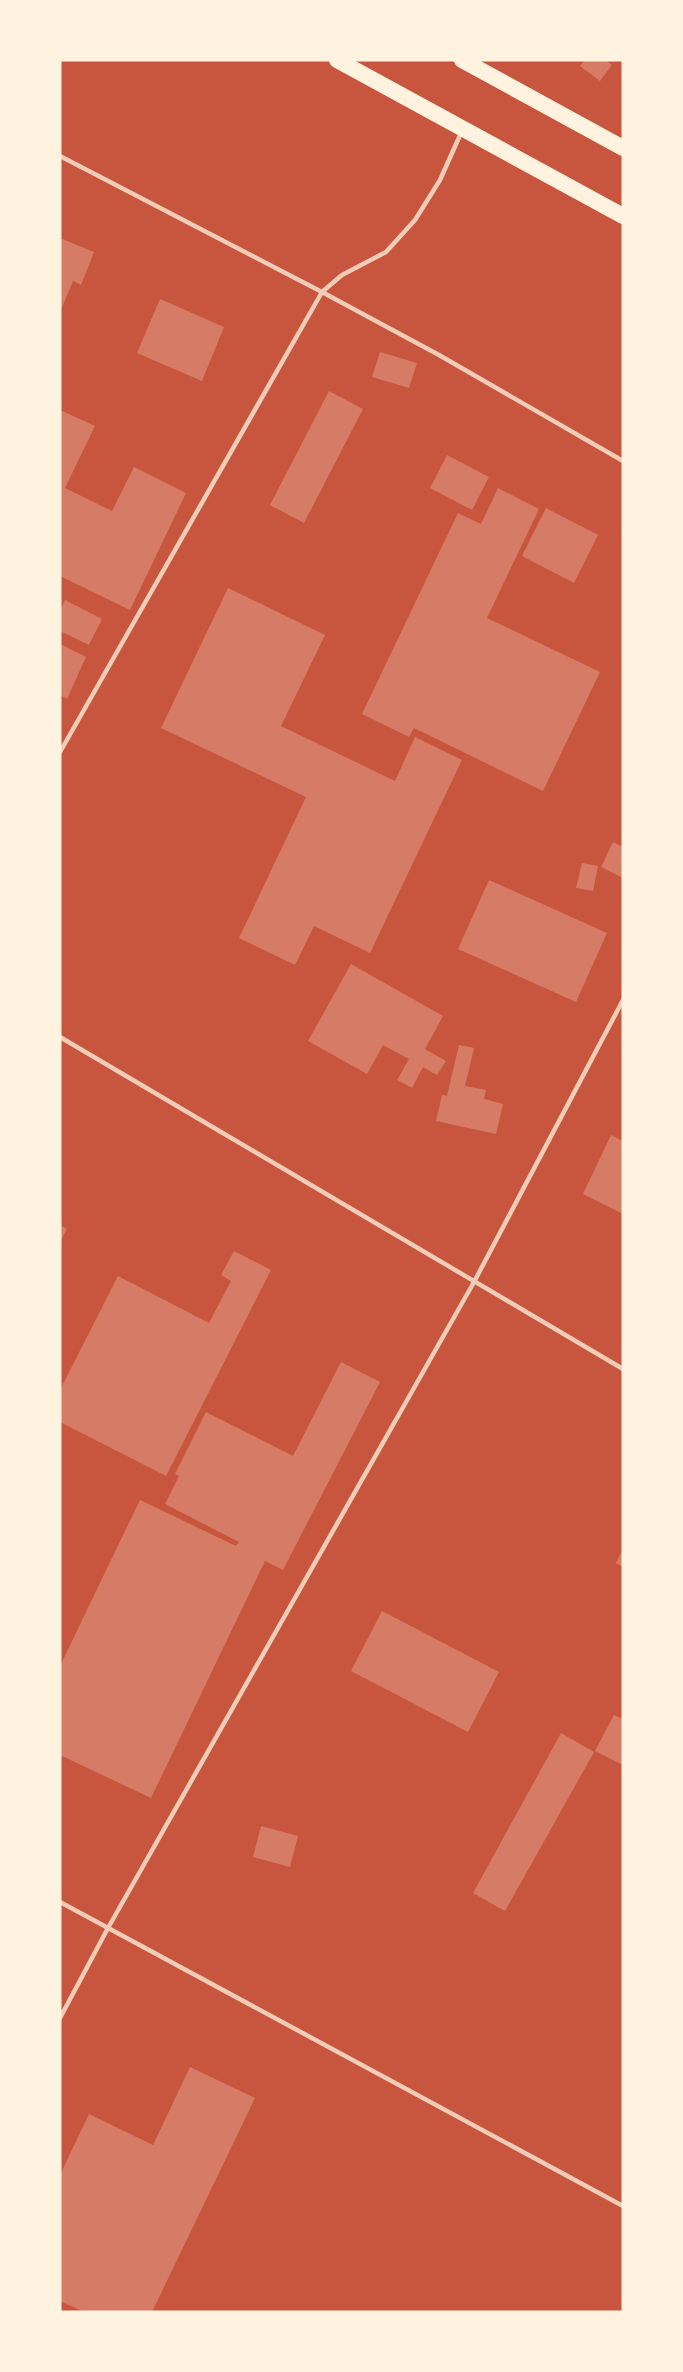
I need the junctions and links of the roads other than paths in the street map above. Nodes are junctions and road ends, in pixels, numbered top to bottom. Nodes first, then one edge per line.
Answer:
1 (337, 60) edge
2 (462, 60) edge
3 (463, 129) junction
4 (623, 148) edge
5 (60, 156) edge
6 (623, 216) edge
7 (322, 292) junction
8 (623, 461) edge
9 (60, 752) edge
10 (623, 1000) edge
11 (60, 1037) edge
12 (474, 1282) junction
13 (623, 1369) edge
14 (60, 1902) edge
15 (108, 1928) junction
16 (60, 2018) edge
17 (623, 2206) edge

1 - 3 highway
2 - 4 highway
3 - 6 highway
3 - 7 lane
5 - 7 lane
7 - 8 lane
7 - 9 lane
10 - 12 lane
11 - 12 lane
12 - 13 lane
12 - 15 lane
14 - 15 lane
15 - 16 lane
15 - 17 lane

